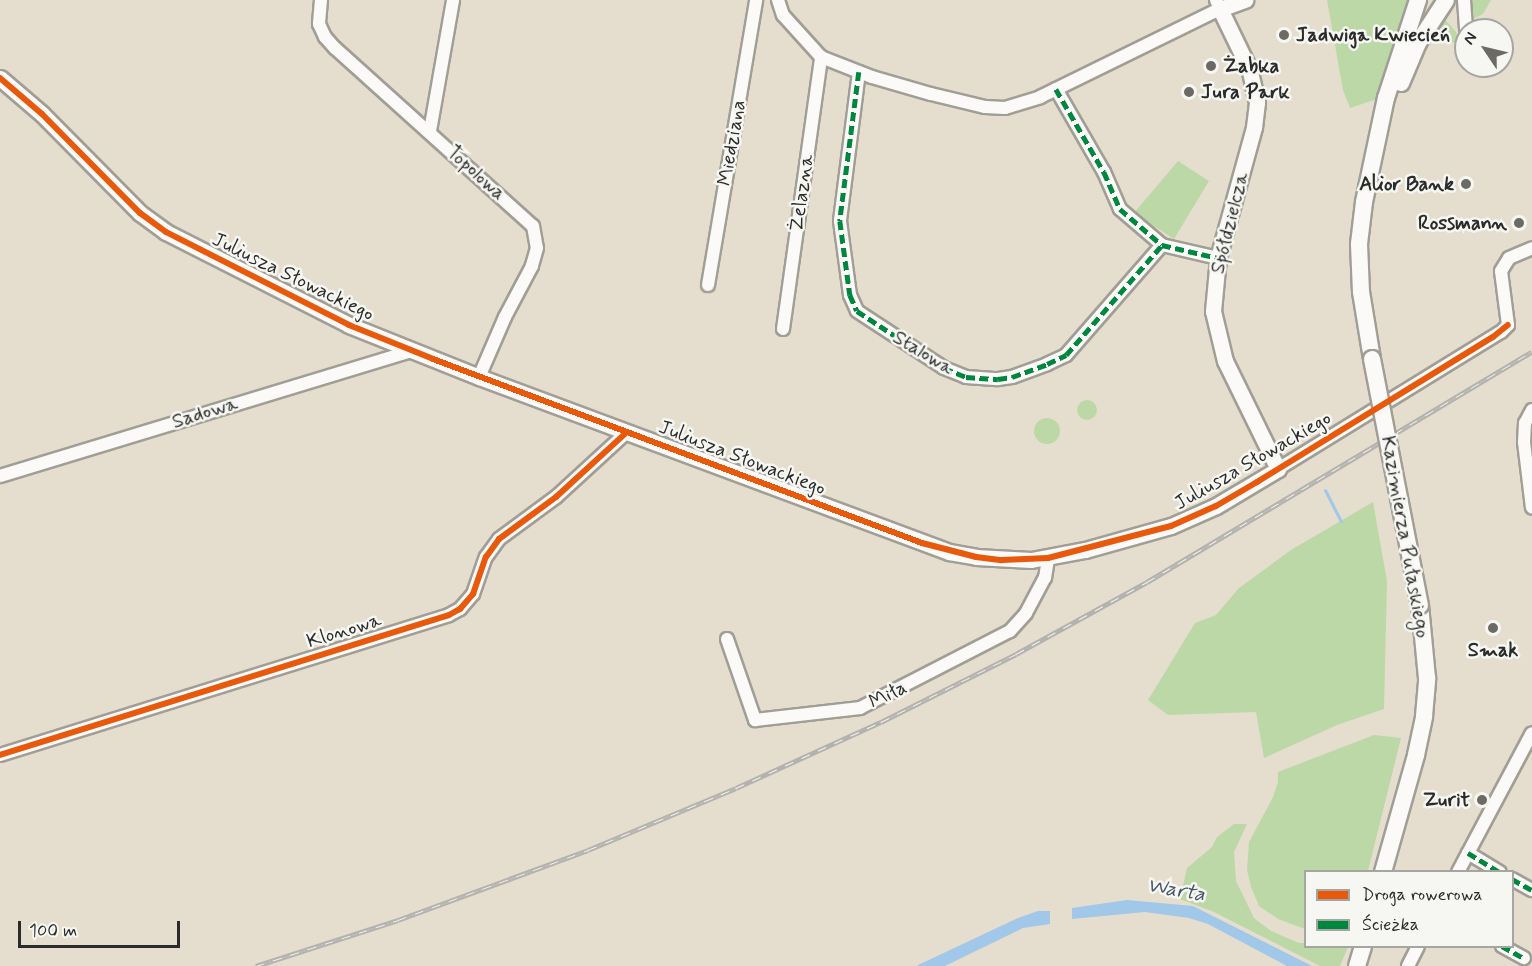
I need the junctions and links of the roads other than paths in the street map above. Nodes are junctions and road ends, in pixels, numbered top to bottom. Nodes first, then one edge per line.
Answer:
1 (321, 0) edge
2 (453, 0) edge
3 (756, 0) edge
4 (778, 0) edge
5 (1245, 0) edge
6 (1418, 0) edge
7 (1446, 0) edge
8 (1464, 0) edge
9 (1218, 5) edge
10 (1465, 18) edge
11 (821, 57) junction
12 (859, 72) junction
13 (0, 78) edge
14 (1056, 89) junction
15 (1379, 129) junction
16 (430, 131) junction
17 (1162, 245) junction
18 (1532, 248) edge
19 (1218, 258) junction
20 (708, 285) dead end
21 (783, 329) dead end
22 (411, 351) junction
23 (479, 377) junction
24 (1532, 410) edge
25 (627, 432) junction
26 (1278, 469) junction
27 (0, 476) edge
28 (1532, 508) edge
29 (1048, 558) junction
30 (728, 639) dead end
31 (1532, 733) edge
32 (0, 755) edge
33 (1468, 854) junction
34 (1384, 870) edge
35 (1459, 870) edge
36 (1496, 870) edge
37 (1514, 880) edge
38 (1532, 890) edge
39 (1362, 948) edge
40 (1417, 948) edge
41 (1506, 948) edge
42 (1524, 958) dead end
43 (1357, 966) edge
44 (1408, 966) edge

1 - 16 street, Topolowa
2 - 16 street
3 - 20 street, Miedziana
4 - 11 street
5 - 9 street
6 - 15 main road, Kazimierza Pułaskiego
7 - 15 main road, Kazimierza Pułaskiego
8 - 10 street
9 - 14 street
9 - 19 street, Spółdzielcza
11 - 12 street
11 - 21 street, Żelazna
12 - 14 street
12 - 17 street, Stalowa
13 - 22 street, Juliusza Słowackiego
14 - 17 street
15 - 34 main road, Kazimierza Pułaskiego, bridge
16 - 23 street, Topolowa
17 - 19 street
18 - 26 street, Juliusza Słowackiego
19 - 26 street, Spółdzielcza
22 - 23 street, Juliusza Słowackiego
22 - 27 street, Sadowa
23 - 25 street, Juliusza Słowackiego
24 - 28 street
25 - 29 street, Juliusza Słowackiego
25 - 32 street, Klonowa
26 - 29 street, Juliusza Słowackiego
29 - 30 street, Miła
31 - 33 street
33 - 35 street
33 - 36 street
37 - 38 street
39 - 43 main road
40 - 44 street
41 - 42 street

